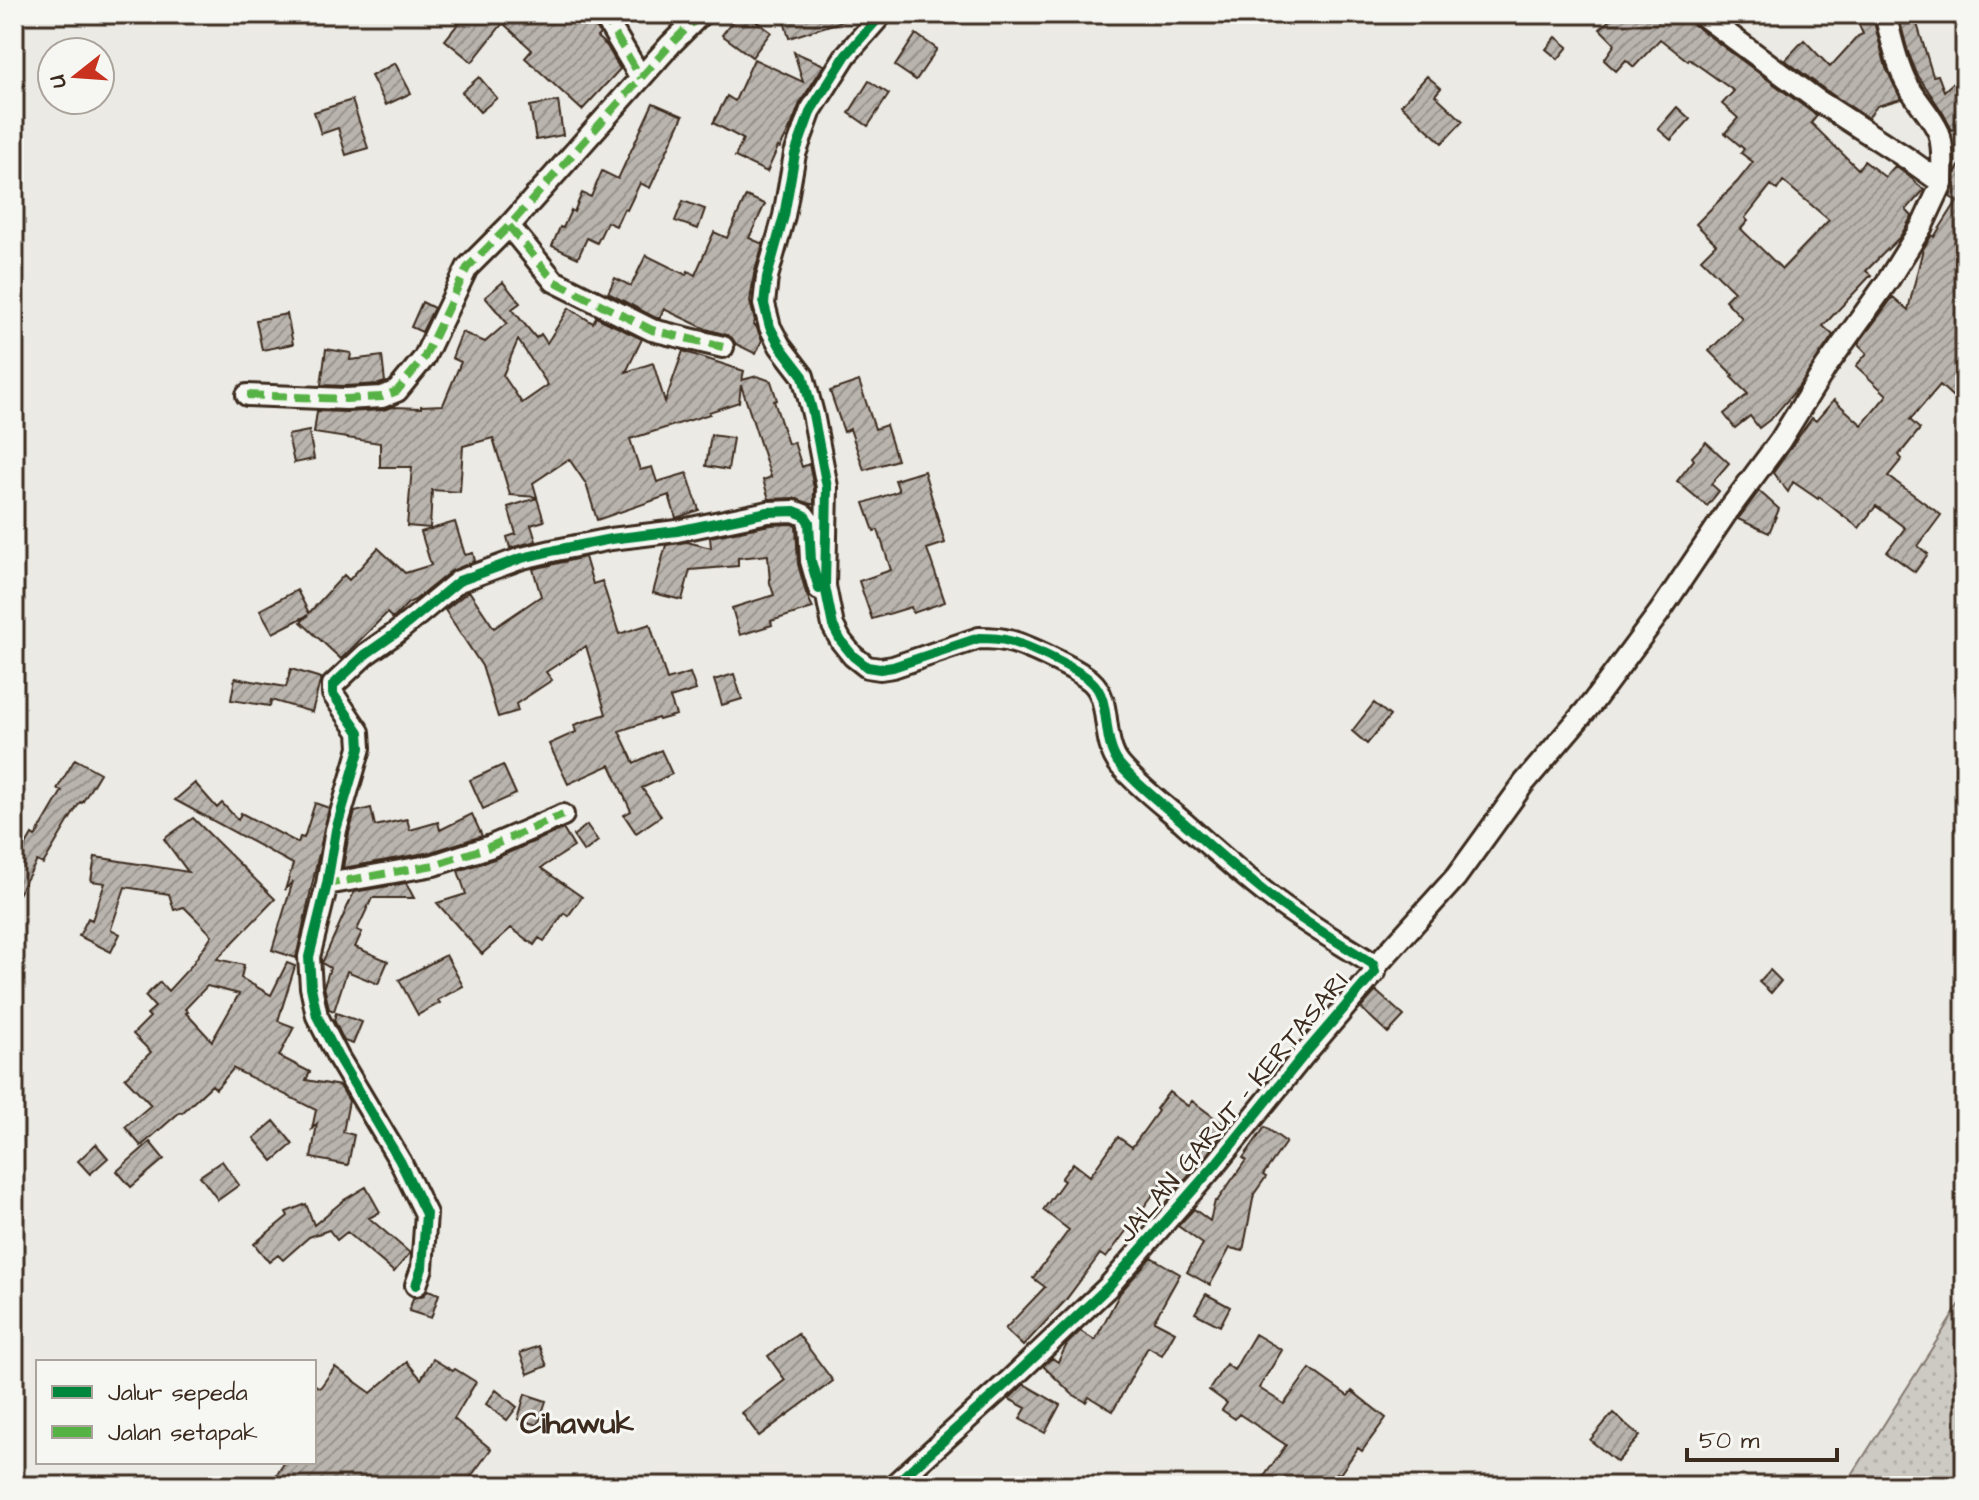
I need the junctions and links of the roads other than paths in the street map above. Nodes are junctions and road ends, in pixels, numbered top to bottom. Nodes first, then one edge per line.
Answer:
1 (603, 14) edge
2 (701, 14) edge
3 (882, 14) edge
4 (1701, 14) edge
5 (1885, 14) edge
6 (641, 78) junction
7 (1942, 183) junction
8 (509, 226) junction
9 (723, 347) dead end
10 (247, 395) dead end
11 (833, 626) junction
12 (563, 815) dead end
13 (327, 884) junction
14 (1375, 967) junction
15 (416, 1285) dead end
16 (893, 1486) edge

1 - 6 street
2 - 6 street
3 - 11 street, JALAN GARUT - KERTASARI
4 - 7 street
5 - 7 street
6 - 8 street
7 - 14 street
8 - 9 street
8 - 10 street
11 - 13 street
11 - 14 street, JALAN GARUT - KERTASARI
12 - 13 street
13 - 15 street
14 - 16 street, JALAN GARUT - KERTASARI

